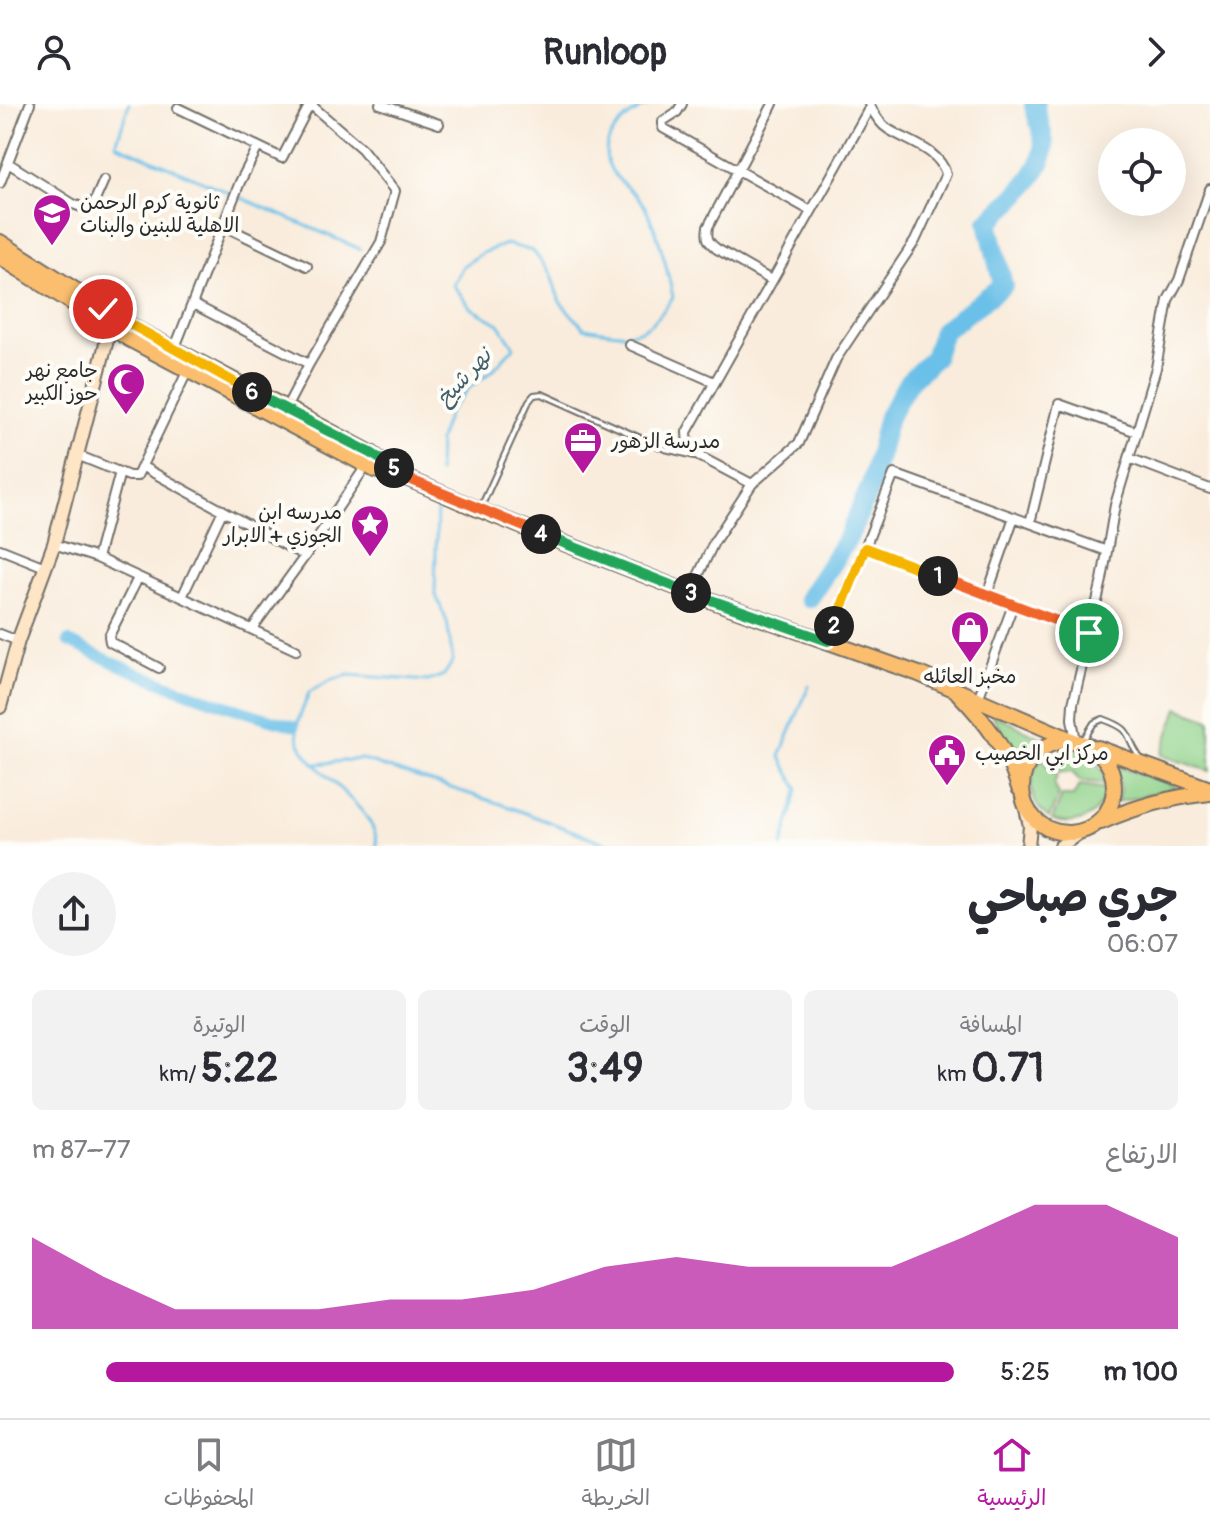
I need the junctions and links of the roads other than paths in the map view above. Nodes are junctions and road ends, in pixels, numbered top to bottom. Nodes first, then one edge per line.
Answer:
1 (30, 104) edge
2 (310, 104) edge
3 (380, 104) edge
4 (682, 104) edge
5 (773, 104) edge
6 (869, 106) edge
7 (178, 108) dead end
8 (439, 124) dead end
9 (258, 147) junction
10 (8, 163) junction
11 (739, 170) junction
12 (104, 180) dead end
13 (0, 183) edge
14 (1210, 189) edge
15 (1208, 201) edge
16 (811, 211) junction
17 (224, 226) junction
18 (0, 242) edge
19 (0, 257) edge
20 (307, 266) dead end
21 (771, 280) junction
22 (193, 304) junction
23 (110, 328) junction
24 (630, 345) dead end
25 (173, 350) junction
26 (309, 364) junction
27 (187, 372) junction
28 (714, 382) junction
29 (285, 409) junction
30 (1137, 432) junction
31 (77, 455) junction
32 (701, 457) junction
33 (1129, 458) junction
34 (366, 466) junction
35 (143, 467) junction
36 (120, 472) junction
37 (404, 477) junction
38 (752, 484) junction
39 (1210, 489) edge
40 (223, 510) junction
41 (480, 510) junction
42 (1014, 517) junction
43 (1030, 523) junction
44 (54, 544) junction
45 (865, 548) junction
46 (0, 549) edge
47 (1107, 551) junction
48 (305, 556) junction
49 (97, 558) junction
50 (45, 567) junction
51 (138, 578) junction
52 (690, 593) junction
53 (987, 595) junction
54 (182, 597) junction
55 (1013, 605) junction
56 (252, 629) junction
57 (1089, 633) junction
58 (0, 634) edge
59 (18, 641) junction
60 (828, 641) junction
61 (296, 650) dead end
62 (159, 668) dead end
63 (952, 687) junction
64 (978, 699) junction
65 (0, 707) edge
66 (1079, 742) junction
67 (1147, 767) junction
68 (1210, 791) edge
69 (1024, 802) junction
70 (1087, 828) junction
71 (1028, 846) edge
72 (1061, 846) edge

1 - 10 street
2 - 9 street
2 - 26 street
3 - 8 street
4 - 11 street
5 - 11 street
6 - 16 street
6 - 38 street
7 - 9 street
9 - 17 street
10 - 12 street
10 - 13 street
11 - 16 street
11 - 21 street
14 - 15 street
15 - 30 street
16 - 21 street
17 - 20 street
17 - 22 street
18 - 25 main road
19 - 23 main road
21 - 28 street
22 - 25 street
22 - 26 street
23 - 27 main road
23 - 31 street
24 - 28 street
25 - 29 main road
26 - 29 street
27 - 34 main road
27 - 35 street
28 - 32 street
29 - 37 main road
30 - 33 street
30 - 43 street
31 - 36 street
31 - 44 street
32 - 38 street
32 - 41 lane
33 - 39 street
33 - 47 street
34 - 37 main road
34 - 48 street
35 - 36 street
35 - 40 street
36 - 49 street
37 - 41 main road
38 - 52 street
40 - 48 street
40 - 54 street
41 - 52 main road
42 - 43 street
42 - 45 street
42 - 53 street
43 - 47 street
44 - 49 street
44 - 50 street
45 - 53 street
45 - 60 street
46 - 50 street
47 - 57 street
48 - 56 street
49 - 51 street
50 - 59 street
51 - 54 street
51 - 62 street
52 - 60 main road
53 - 55 street
54 - 56 street
55 - 57 street
55 - 64 street
56 - 61 street
57 - 66 street
58 - 59 street
59 - 65 street
60 - 63 main road
63 - 64 main road
63 - 69 main road
64 - 66 main road
66 - 67 main road
66 - 67 lane
66 - 69 main road
66 - 70 main road
67 - 68 main road
68 - 70 main road
69 - 70 main road
69 - 71 street
70 - 72 street

